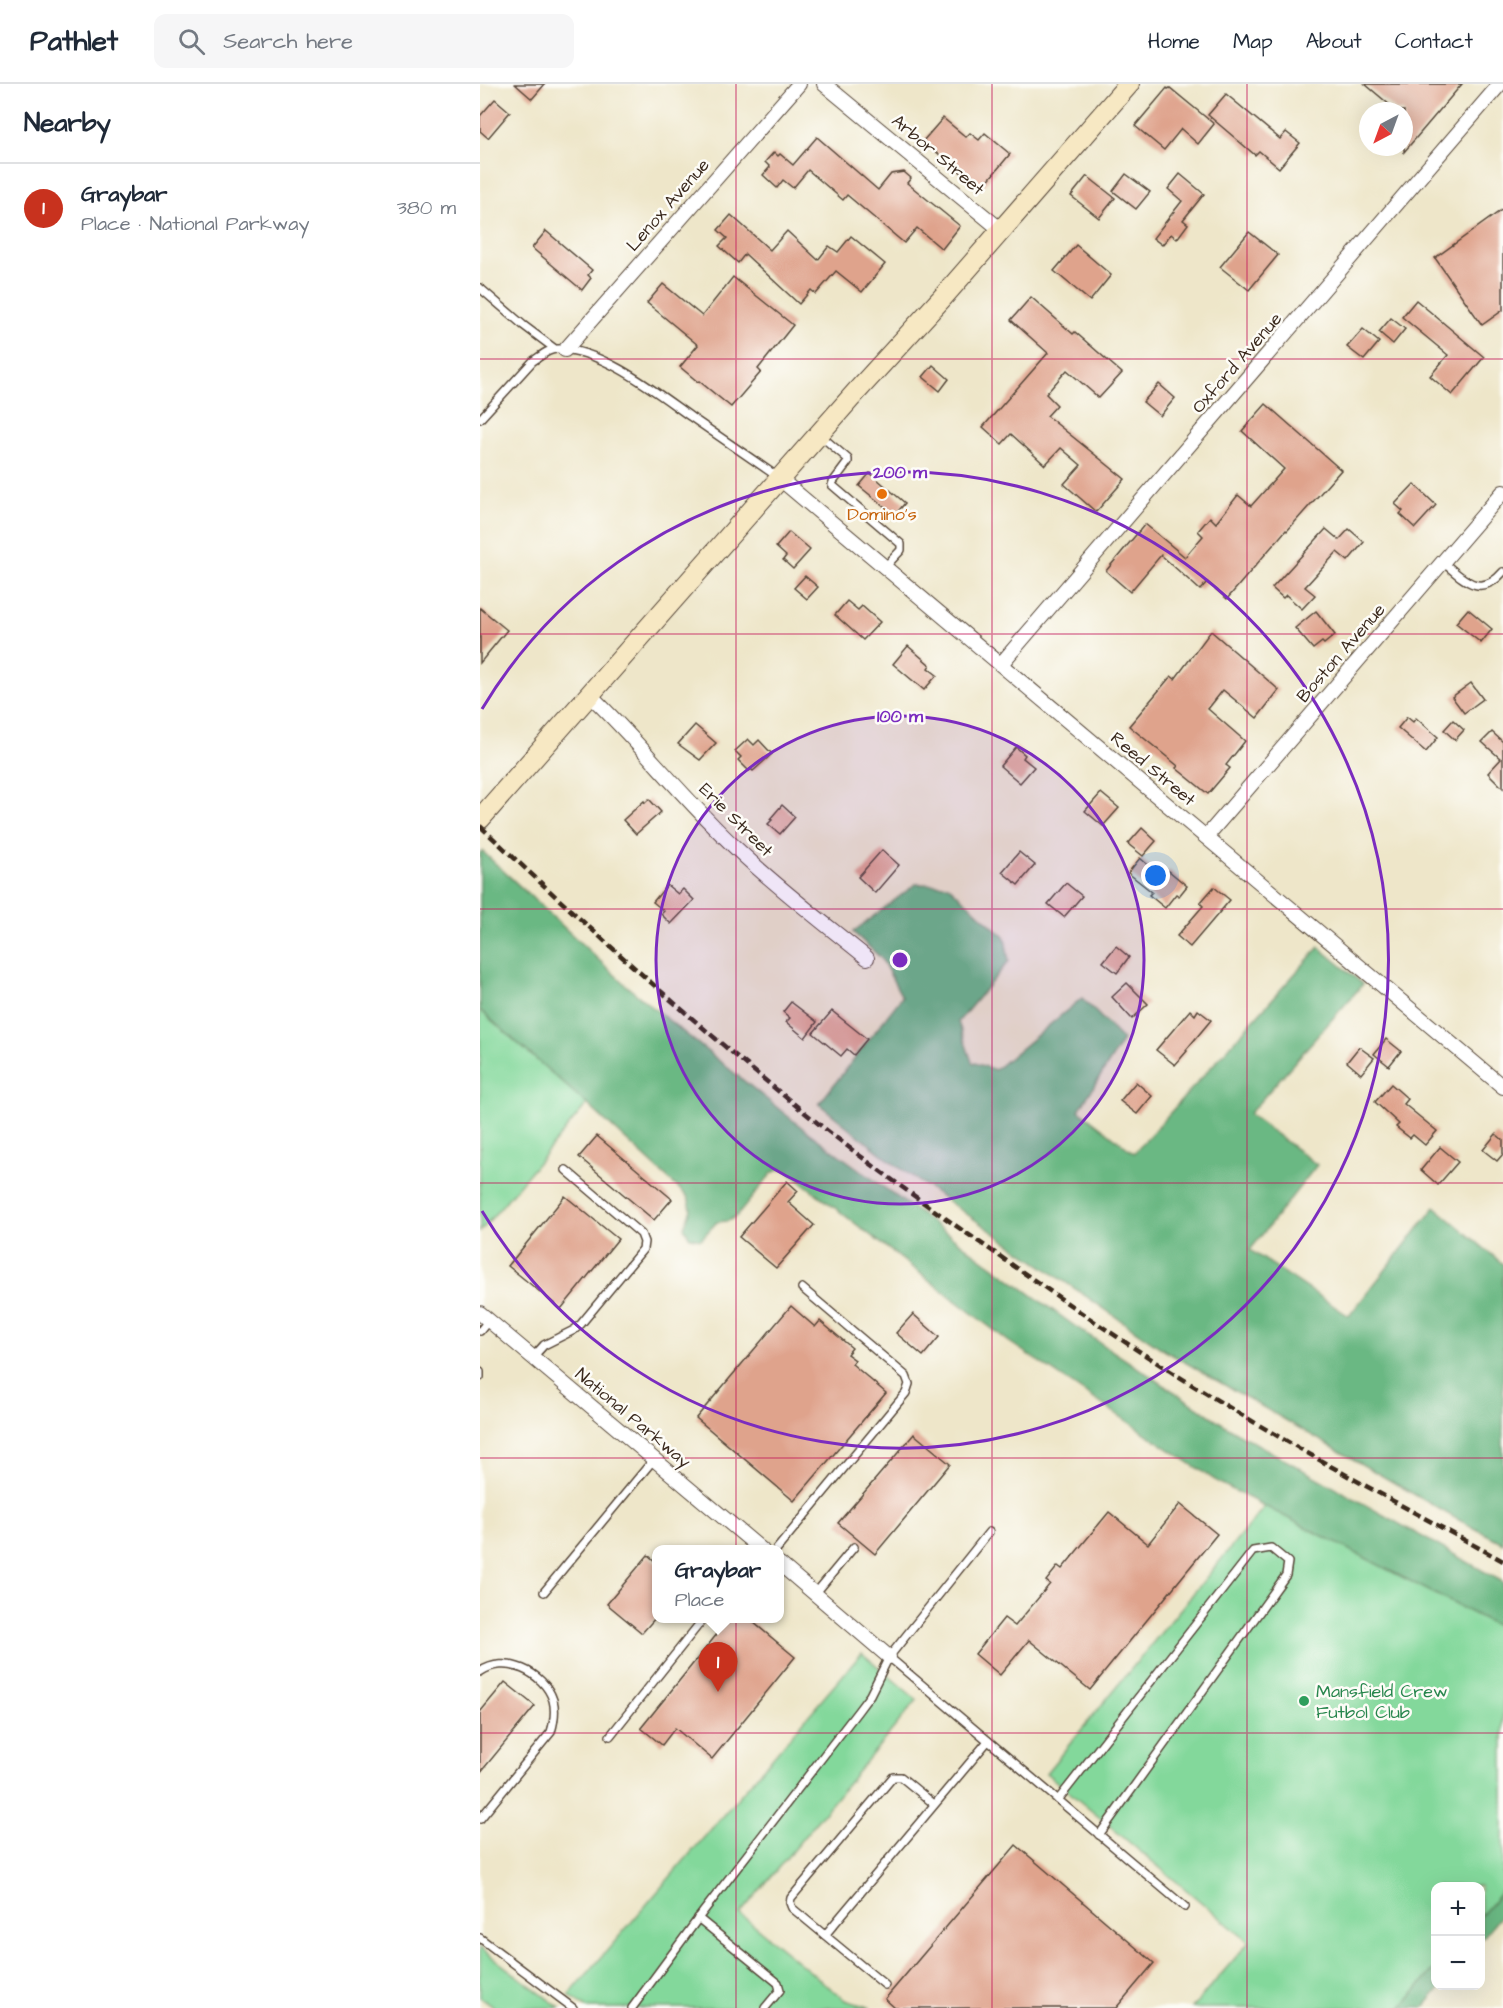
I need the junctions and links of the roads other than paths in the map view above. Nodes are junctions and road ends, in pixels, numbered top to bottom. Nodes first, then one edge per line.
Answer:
1 (799, 84) edge
2 (824, 84) edge
3 (1129, 84) edge
4 (1500, 84) edge
5 (1001, 230) junction
6 (480, 288) edge
7 (560, 349) junction
8 (480, 419) edge
9 (819, 434) junction
10 (780, 479) junction
11 (1503, 492) edge
12 (1443, 562) junction
13 (885, 567) junction
14 (1503, 572) edge
15 (1001, 664) junction
16 (591, 695) junction
17 (480, 819) edge
18 (1206, 837) junction
19 (867, 958) dead end
20 (1503, 1087) edge
21 (566, 1170) dead end
22 (802, 1288) dead end
23 (483, 1322) edge
24 (532, 1357) junction
25 (480, 1372) edge
26 (480, 1377) edge
27 (654, 1459) junction
28 (990, 1532) dead end
29 (756, 1545) edge
30 (780, 1545) edge
31 (854, 1547) dead end
32 (784, 1567) edge
33 (544, 1592) dead end
34 (815, 1594) junction
35 (700, 1623) edge
36 (889, 1658) junction
37 (480, 1672) edge
38 (610, 1736) dead end
39 (988, 1740) junction
40 (1058, 1800) junction
41 (934, 1804) junction
42 (480, 1819) edge
43 (1099, 1835) junction
44 (1185, 1907) dead end
45 (698, 1918) junction
46 (825, 1935) junction
47 (480, 1938) edge
48 (885, 1985) dead end
49 (573, 2008) edge
50 (632, 2008) edge
51 (765, 2008) edge

1 - 7 street, Lenox Avenue
2 - 5 street, Arbor Street
3 - 5 main road
4 - 15 street, Oxford Avenue
5 - 9 main road
6 - 7 lane
7 - 8 lane
7 - 10 lane
9 - 10 main road
9 - 13 lane
10 - 13 street, Reed Street
10 - 16 main road
11 - 12 street, Boston Avenue
12 - 14 lane
12 - 18 street, Boston Avenue
13 - 15 street, Reed Street
15 - 18 street, Reed Street
16 - 17 main road
16 - 19 street, Erie Street
18 - 20 street, Reed Street
21 - 24 lane
22 - 30 lane
23 - 24 street, National Parkway
24 - 27 street, National Parkway
25 - 26 lane
27 - 29 street, National Parkway
27 - 33 lane
28 - 36 lane
31 - 34 lane
32 - 34 street
34 - 36 street
35 - 38 lane
36 - 39 lane
36 - 45 lane
37 - 42 lane
39 - 40 lane
39 - 41 lane
40 - 43 lane
40 - 43 lane
41 - 46 lane
41 - 46 lane
43 - 44 lane
45 - 50 lane
45 - 51 lane
46 - 48 lane
47 - 49 lane

